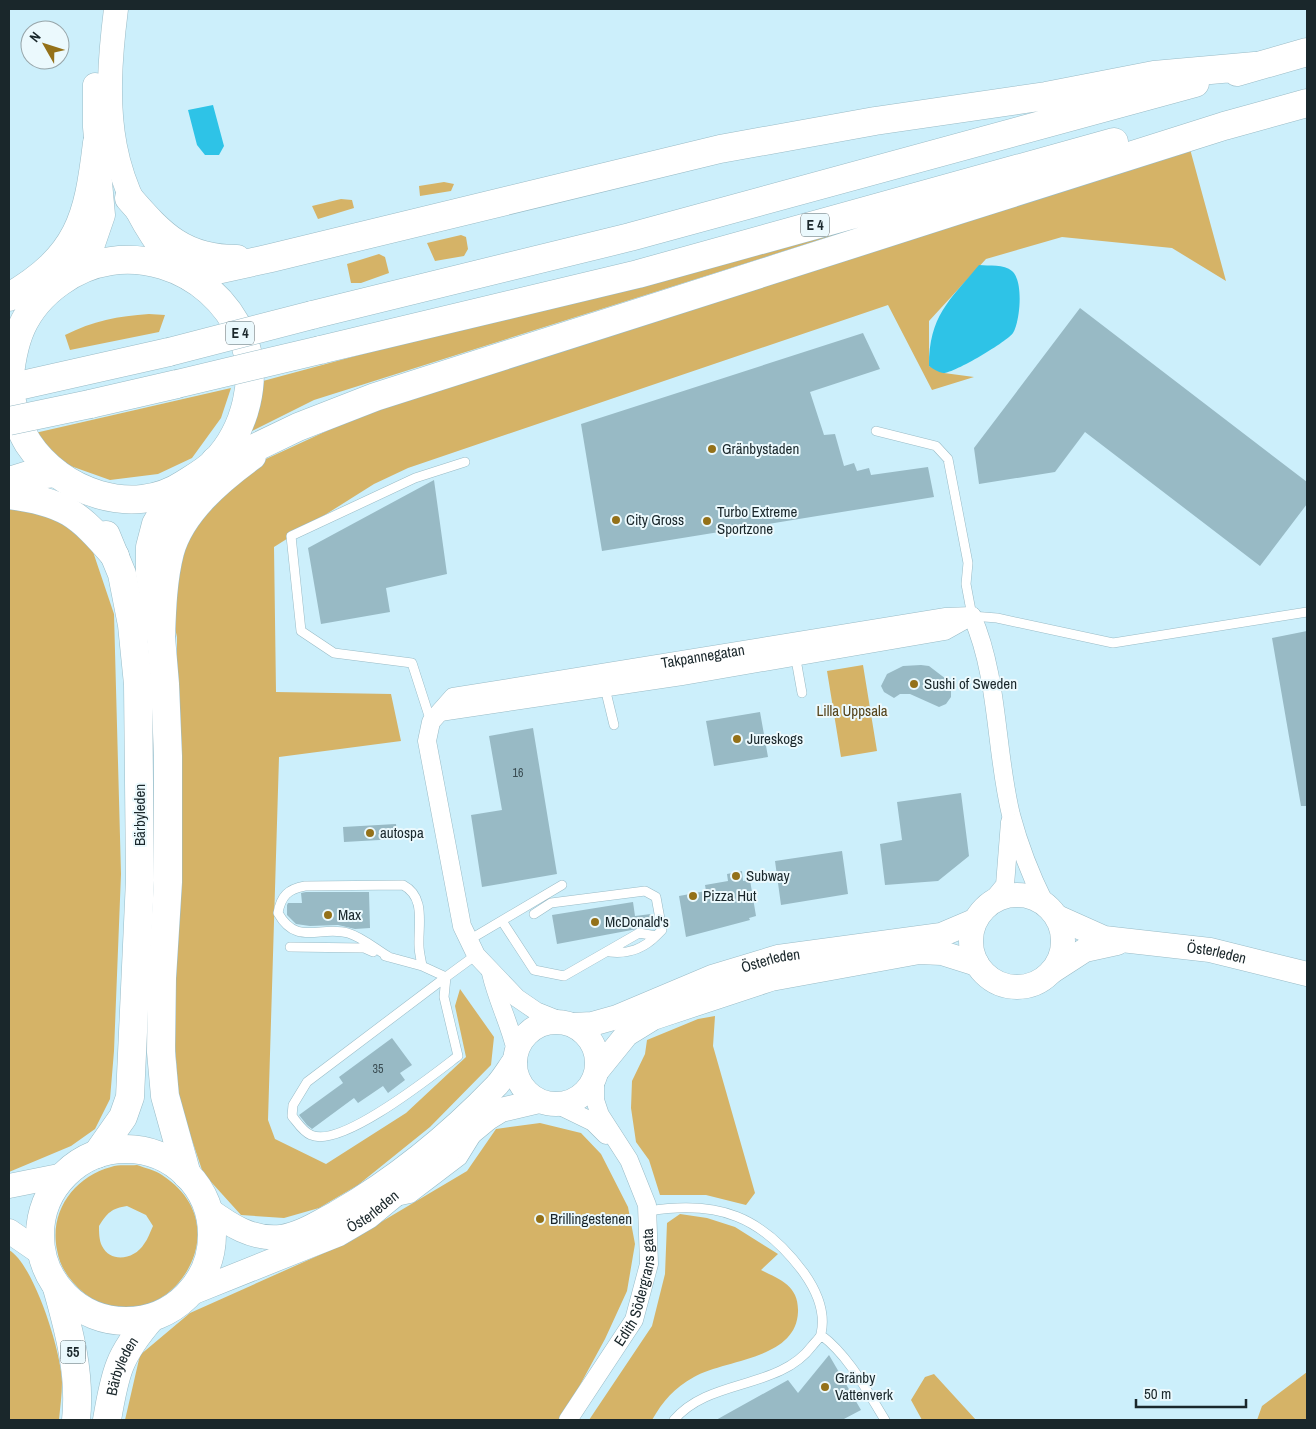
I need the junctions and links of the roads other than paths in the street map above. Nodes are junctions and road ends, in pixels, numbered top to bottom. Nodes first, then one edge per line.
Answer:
1 (101, 9) edge
2 (116, 9) edge
3 (1307, 52) edge
4 (1255, 66) junction
5 (1307, 89) edge
6 (1307, 103) edge
7 (97, 143) junction
8 (129, 198) junction
9 (271, 258) junction
10 (76, 270) junction
11 (183, 272) junction
12 (52, 287) junction
13 (9, 297) edge
14 (9, 307) edge
15 (9, 388) edge
16 (9, 421) edge
17 (876, 431) dead end
18 (278, 437) junction
19 (215, 461) junction
20 (465, 462) dead end
21 (62, 478) junction
22 (9, 481) edge
23 (176, 490) junction
24 (9, 495) edge
25 (115, 556) junction
26 (1307, 612) edge
27 (972, 616) junction
28 (161, 637) junction
29 (794, 650) junction
30 (603, 680) junction
31 (802, 693) dead end
32 (435, 717) junction
33 (614, 725) dead end
34 (1011, 814) junction
35 (562, 885) dead end
36 (991, 902) junction
37 (1051, 911) junction
38 (534, 914) dead end
39 (502, 921) junction
40 (974, 921) junction
41 (656, 936) junction
42 (1125, 941) junction
43 (290, 947) dead end
44 (473, 948) junction
45 (610, 952) junction
46 (389, 957) junction
47 (977, 964) junction
48 (422, 966) junction
49 (1051, 972) junction
50 (491, 973) junction
51 (1307, 974) edge
52 (446, 977) junction
53 (570, 1024) junction
54 (515, 1056) junction
55 (596, 1074) junction
56 (549, 1103) junction
57 (617, 1145) junction
58 (97, 1154) junction
59 (64, 1175) junction
60 (187, 1175) junction
61 (9, 1186) edge
62 (208, 1209) junction
63 (648, 1211) junction
64 (9, 1231) edge
65 (41, 1253) junction
66 (56, 1286) junction
67 (189, 1294) junction
68 (152, 1318) junction
69 (821, 1335) junction
70 (76, 1420) edge
71 (108, 1420) edge
72 (568, 1420) edge
73 (674, 1420) edge
74 (885, 1420) edge

1 - 7 main road
2 - 8 main road
3 - 4 main road, E 4
4 - 9 main road
4 - 15 main road, E 4, bridge
5 - 16 main road, E 4, bridge
6 - 18 main road
7 - 10 main road
7 - 13 main road
8 - 9 main road
8 - 11 main road
9 - 11 main road
10 - 11 main road
10 - 12 main road
11 - 19 main road
12 - 14 main road
12 - 15 main road
15 - 21 main road
17 - 27 lane
18 - 19 main road
18 - 28 main road
19 - 23 main road
20 - 32 lane
21 - 22 main road
21 - 23 main road
21 - 25 main road, Bärbyleden
23 - 28 main road, Bärbyleden
24 - 25 main road
25 - 58 main road, Bärbyleden
26 - 27 lane
27 - 29 street, Takpannegatan
27 - 34 street
28 - 60 main road, Bärbyleden
29 - 30 street, Takpannegatan
29 - 31 lane
30 - 32 street, Takpannegatan
30 - 33 lane
32 - 44 street
34 - 36 street
34 - 37 street
35 - 39 lane
36 - 37 main road
36 - 40 main road
37 - 42 main road, Österleden
37 - 49 main road
38 - 41 lane
39 - 44 lane
39 - 45 lane
40 - 47 main road
40 - 53 main road, Österleden
41 - 45 lane
41 - 45 lane
42 - 49 main road, Österleden
42 - 51 main road, Österleden
43 - 46 lane
44 - 50 street
44 - 52 lane
46 - 48 lane
46 - 48 lane
47 - 49 main road
47 - 55 main road, Österleden
48 - 52 lane
50 - 53 street
50 - 54 street
52 - 52 lane
53 - 54 main road
53 - 55 main road
54 - 56 main road
54 - 62 main road, Österleden
55 - 56 main road
55 - 57 street
56 - 57 street
56 - 67 main road, Österleden
57 - 63 street, Edith Södergrans gata
58 - 59 main road
58 - 60 main road
59 - 61 main road
59 - 65 main road
60 - 62 main road
62 - 67 main road
63 - 69 lane
63 - 72 street, Edith Södergrans gata
64 - 65 main road
65 - 66 main road
66 - 68 main road
66 - 70 main road, 55
67 - 68 main road
68 - 71 main road, Bärbyleden
69 - 73 lane
69 - 74 lane

